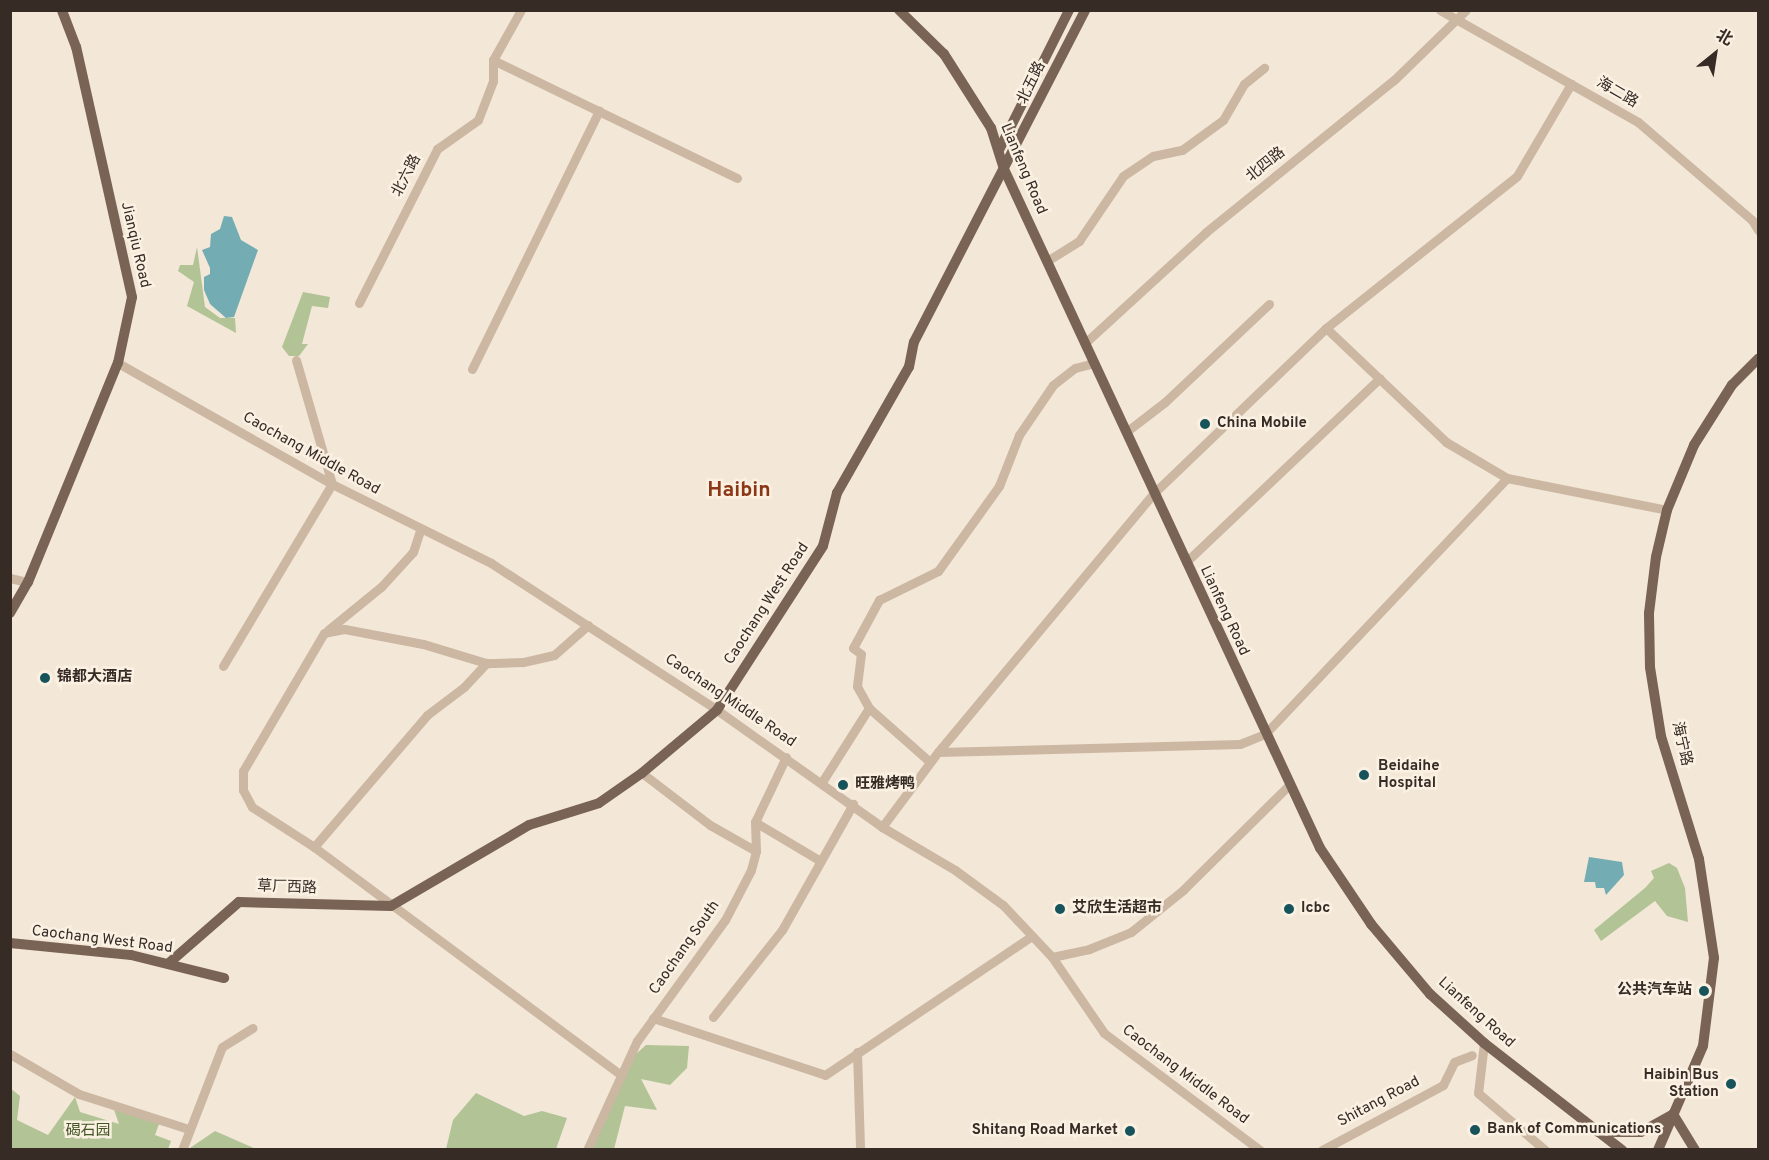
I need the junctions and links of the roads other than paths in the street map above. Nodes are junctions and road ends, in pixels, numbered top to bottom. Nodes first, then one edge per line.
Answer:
1 (62, 10) edge
2 (521, 10) edge
3 (899, 10) edge
4 (1069, 10) edge
5 (1085, 10) edge
6 (1440, 10) edge
7 (1466, 10) edge
8 (1457, 20) junction
9 (493, 60) junction
10 (1264, 68) dead end
11 (1571, 84) junction
12 (599, 111) junction
13 (999, 150) junction
14 (1004, 169) junction
15 (737, 178) dead end
16 (1758, 230) edge
17 (1047, 261) junction
18 (359, 303) dead end
19 (1269, 304) dead end
20 (1326, 328) junction
21 (1085, 343) junction
22 (1758, 359) edge
23 (296, 360) dead end
24 (118, 363) junction
25 (1094, 363) junction
26 (472, 369) dead end
27 (1380, 378) junction
28 (1126, 432) junction
29 (1507, 478) junction
30 (332, 484) junction
31 (1154, 494) junction
32 (1667, 510) junction
33 (420, 531) junction
34 (1186, 562) junction
35 (10, 578) edge
36 (28, 582) junction
37 (10, 613) edge
38 (588, 625) junction
39 (324, 633) junction
40 (486, 663) junction
41 (223, 666) dead end
42 (869, 708) junction
43 (717, 710) junction
44 (1265, 734) junction
45 (938, 752) junction
46 (786, 757) junction
47 (930, 762) junction
48 (642, 774) junction
49 (822, 782) junction
50 (1288, 786) junction
51 (853, 804) junction
52 (755, 822) junction
53 (882, 827) junction
54 (314, 847) junction
55 (756, 851) junction
56 (819, 860) junction
57 (391, 906) junction
58 (1032, 936) junction
59 (10, 943) edge
60 (1052, 957) junction
61 (169, 963) junction
62 (224, 978) dead end
63 (713, 1017) dead end
64 (653, 1018) junction
65 (253, 1028) dead end
66 (1484, 1043) junction
67 (857, 1052) junction
68 (10, 1054) edge
69 (1472, 1055) dead end
70 (621, 1076) junction
71 (1673, 1114) junction
72 (189, 1129) junction
73 (1598, 1132) junction
74 (182, 1149) edge
75 (587, 1149) edge
76 (860, 1149) edge
77 (1260, 1149) edge
78 (1322, 1149) edge
79 (1545, 1149) edge
80 (1608, 1149) edge
81 (1622, 1149) edge
82 (1658, 1149) edge
83 (1695, 1149) edge

1 - 24 main road, Jianqiu Road
2 - 9 street, 北六路
3 - 13 main road, Lianfeng Road
4 - 13 main road, 北五路
5 - 14 main road, 北五路
6 - 8 street, 海二路
7 - 8 street, 北四路
8 - 11 street, 海二路
8 - 21 street, 北四路
9 - 12 street
9 - 18 street, 北六路
10 - 17 street
11 - 16 street, 海二路
11 - 20 street
12 - 15 street
12 - 26 street
13 - 14 main road, Lianfeng Road
14 - 17 main road, Lianfeng Road
14 - 43 main road, Caochang West Road
17 - 21 main road, Lianfeng Road
19 - 28 street
20 - 27 street
20 - 31 street
21 - 25 main road, Lianfeng Road
22 - 32 main road, 海宁路
23 - 30 street
24 - 30 street, Caochang Middle Road
24 - 36 main road, Jianqiu Road
25 - 28 main road, Lianfeng Road
25 - 42 street
27 - 29 street
27 - 34 street
28 - 31 main road, Lianfeng Road
29 - 32 street
29 - 44 street
30 - 33 street, Caochang Middle Road
30 - 41 street
31 - 34 main road, Lianfeng Road
31 - 45 street
32 - 71 main road, 海宁路
33 - 38 street, Caochang Middle Road
33 - 39 street
34 - 44 main road, Lianfeng Road
35 - 36 street
36 - 37 main road, Jianqiu Road
38 - 40 street
38 - 43 street, Caochang Middle Road
39 - 40 street
39 - 54 street
40 - 54 street
42 - 47 street
42 - 49 street
43 - 46 street, Caochang Middle Road
43 - 48 main road, Caochang West Road
44 - 45 street
44 - 50 main road, Lianfeng Road
45 - 47 street
46 - 49 street, Caochang Middle Road
46 - 52 street, Caochang South
47 - 53 street
48 - 55 street
48 - 57 main road, Caochang West Road
49 - 51 street, Caochang Middle Road
50 - 60 street
50 - 66 main road, Lianfeng Road
51 - 53 street, Caochang Middle Road
51 - 56 street
52 - 55 street, Caochang South
52 - 56 street
53 - 58 street, Caochang Middle Road
54 - 57 street
55 - 64 street, Caochang South
56 - 63 street
57 - 61 main road, 草厂西路
57 - 70 street
58 - 60 street, Caochang Middle Road
58 - 67 street
59 - 61 main road, Caochang West Road
60 - 77 street, Caochang Middle Road
61 - 62 main road, Caochang West Road
64 - 67 street
64 - 70 street, Caochang South
65 - 72 street
66 - 73 main road, Lianfeng Road
66 - 79 street
67 - 76 street
68 - 72 street
69 - 78 street, Shitang Road
70 - 75 street, Caochang South
71 - 73 main road
71 - 82 main road, 海宁路
71 - 83 main road
72 - 74 street
73 - 80 main road
73 - 81 main road, Lianfeng Road

